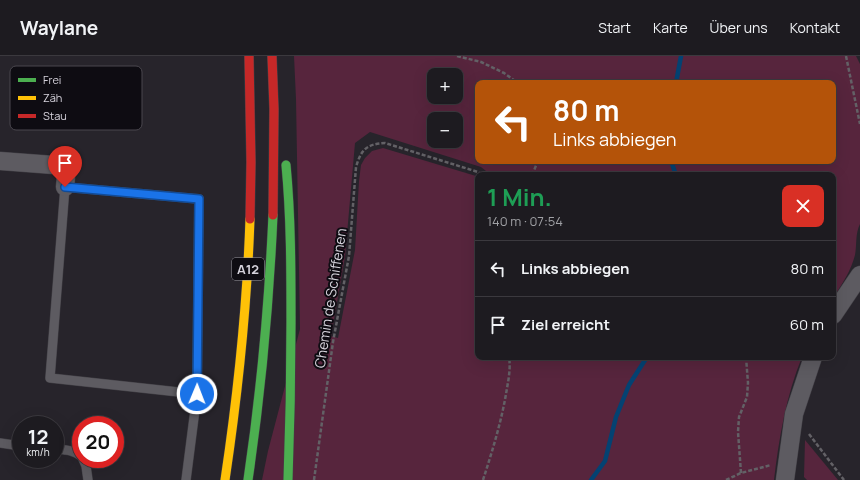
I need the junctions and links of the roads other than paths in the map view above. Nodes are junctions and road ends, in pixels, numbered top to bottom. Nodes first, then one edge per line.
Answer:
1 (249, 56) edge
2 (273, 56) edge
3 (283, 135) dead end
4 (285, 159) dead end
5 (0, 161) edge
6 (65, 187) junction
7 (860, 275) edge
8 (836, 311) edge
9 (812, 360) edge
10 (197, 394) junction
11 (0, 443) edge
12 (12, 445) edge
13 (86, 468) edge
14 (88, 480) edge
15 (186, 480) edge
16 (225, 480) edge
17 (248, 480) edge
18 (288, 480) edge
19 (785, 480) edge

1 - 16 highway, A12
2 - 3 highway
2 - 17 highway, A12
4 - 18 highway
5 - 6 street
6 - 10 lane
6 - 10 lane
7 - 8 street
9 - 19 street
10 - 15 lane
11 - 12 lane
13 - 14 lane

